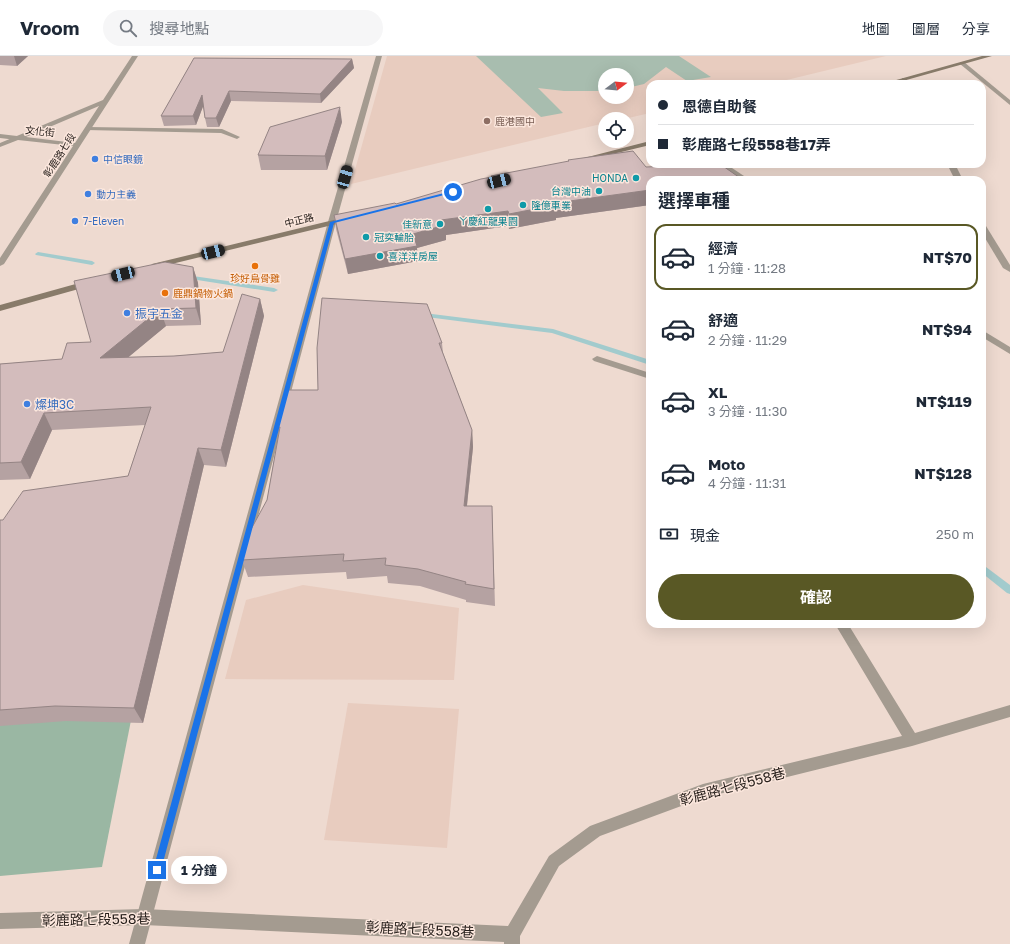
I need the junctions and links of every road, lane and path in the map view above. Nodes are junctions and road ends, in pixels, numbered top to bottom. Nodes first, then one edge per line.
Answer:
1 (135, 56) edge
2 (379, 56) edge
3 (989, 56) edge
4 (962, 63) junction
5 (911, 80) edge
6 (982, 80) edge
7 (986, 83) edge
8 (106, 101) junction
9 (1010, 103) edge
10 (88, 129) junction
11 (0, 136) edge
12 (237, 136) dead end
13 (17, 138) junction
14 (646, 144) edge
15 (0, 145) edge
16 (78, 145) junction
17 (572, 162) edge
18 (727, 168) edge
19 (740, 176) edge
20 (356, 216) edge
21 (332, 222) junction
22 (986, 233) edge
23 (1, 261) edge
24 (148, 268) edge
25 (1010, 269) edge
26 (101, 280) edge
27 (0, 308) edge
28 (986, 336) edge
29 (1010, 351) edge
30 (597, 359) dead end
31 (646, 375) edge
32 (843, 628) edge
33 (1010, 711) edge
34 (912, 740) junction
35 (144, 917) junction
36 (0, 922) edge
37 (512, 939) edge
38 (137, 944) edge

1 - 8 street, 彰鹿路七段
2 - 21 street
3 - 4 main road
4 - 5 main road
4 - 6 street
7 - 9 street
8 - 10 street, 彰鹿路七段
8 - 13 street
10 - 12 street
10 - 16 street, 彰鹿路七段
11 - 13 street, 文化街
13 - 15 street
13 - 16 street, 文化街
14 - 17 main road
16 - 23 street, 彰鹿路七段
18 - 19 street
20 - 21 main road, 中正路
21 - 24 main road, 中正路
21 - 35 street
22 - 25 street
26 - 27 main road
28 - 29 street
30 - 31 street
32 - 34 street
33 - 34 street, 彰鹿路七段558巷
34 - 37 street, 彰鹿路七段558巷
35 - 36 street, 彰鹿路七段558巷
35 - 37 street, 彰鹿路七段558巷
35 - 38 street

